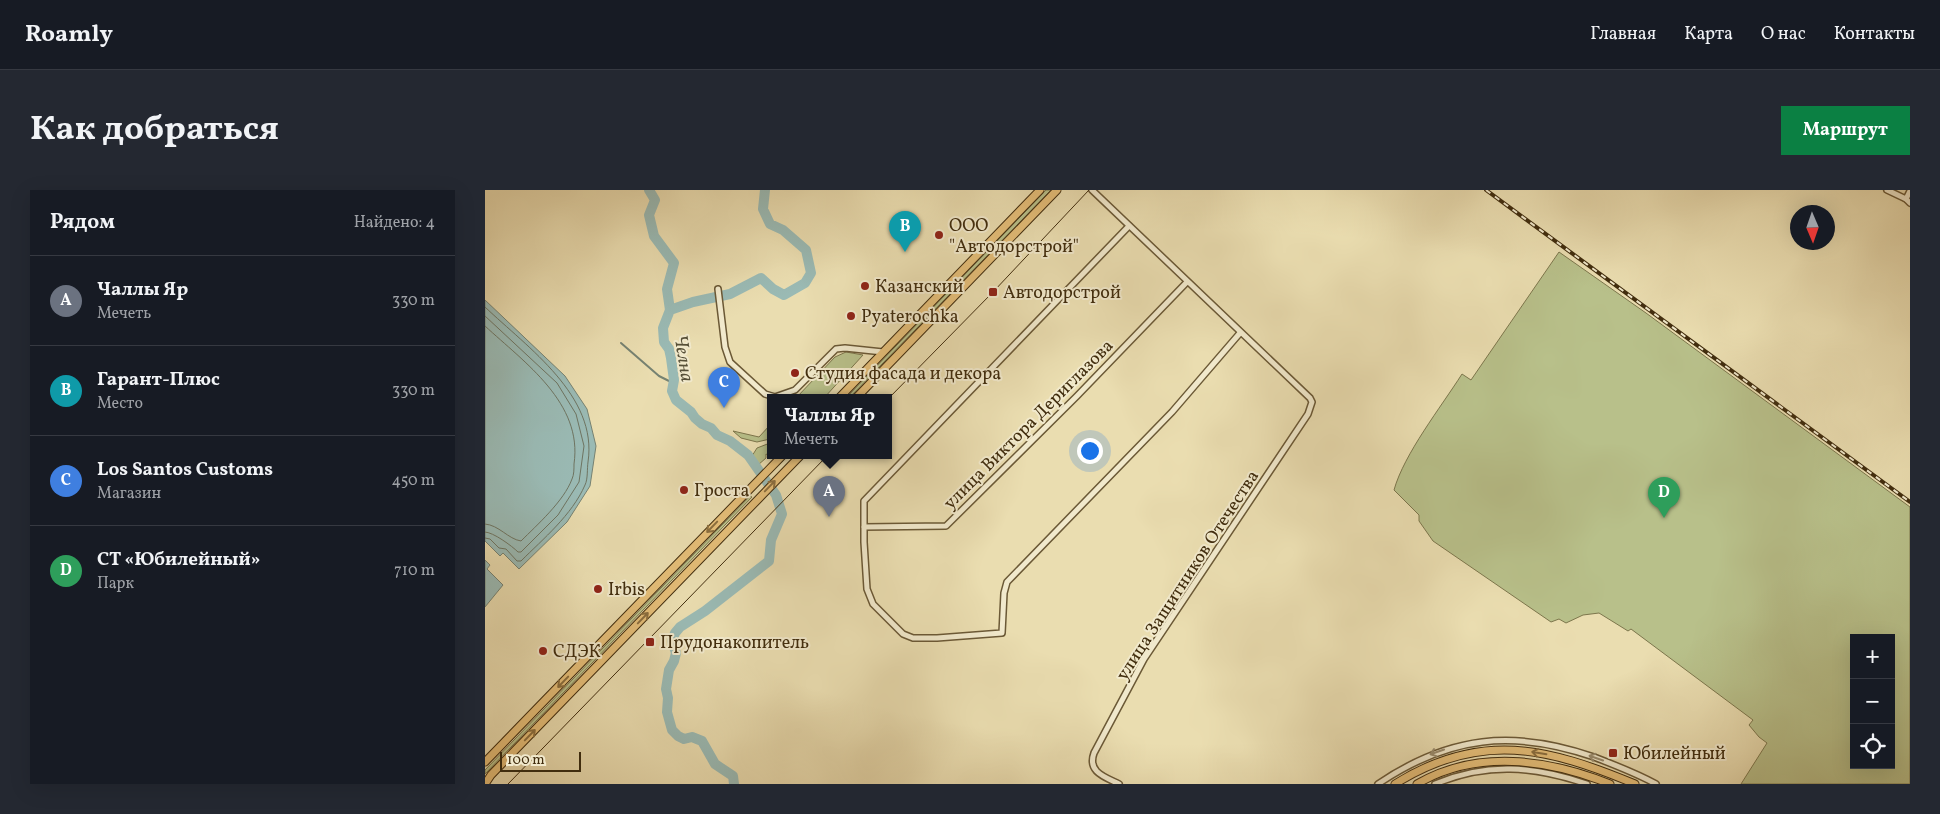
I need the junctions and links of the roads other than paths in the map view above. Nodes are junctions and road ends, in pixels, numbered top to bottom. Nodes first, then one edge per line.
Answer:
1 (1040, 190) edge
2 (1057, 190) edge
3 (1092, 190) edge
4 (1887, 190) edge
5 (1910, 191) edge
6 (1908, 201) edge
7 (1129, 226) junction
8 (1187, 282) junction
9 (718, 289) dead end
10 (1241, 333) junction
11 (883, 352) junction
12 (784, 394) edge
13 (843, 394) edge
14 (860, 394) edge
15 (767, 395) edge
16 (778, 459) edge
17 (797, 459) edge
18 (864, 527) junction
19 (485, 762) edge
20 (485, 784) edge
21 (1119, 784) edge
22 (1378, 784) edge
23 (1395, 784) edge
24 (1417, 784) edge
25 (1435, 784) edge
26 (1587, 784) edge
27 (1610, 784) edge
28 (1635, 784) edge
29 (1656, 784) edge

1 - 11 main road
2 - 14 main road
3 - 7 street
4 - 6 street
5 - 6 street
7 - 8 street
7 - 18 street
8 - 10 street
8 - 18 street, улица Виктора Дериглазова
9 - 15 street
10 - 18 street
10 - 21 street, улица Защитников Отечества
11 - 12 street
11 - 13 main road
16 -> 19 main road
20 -> 17 main road
29 -> 22 street
28 -> 23 main road
24 - 27 main road
25 - 26 street

